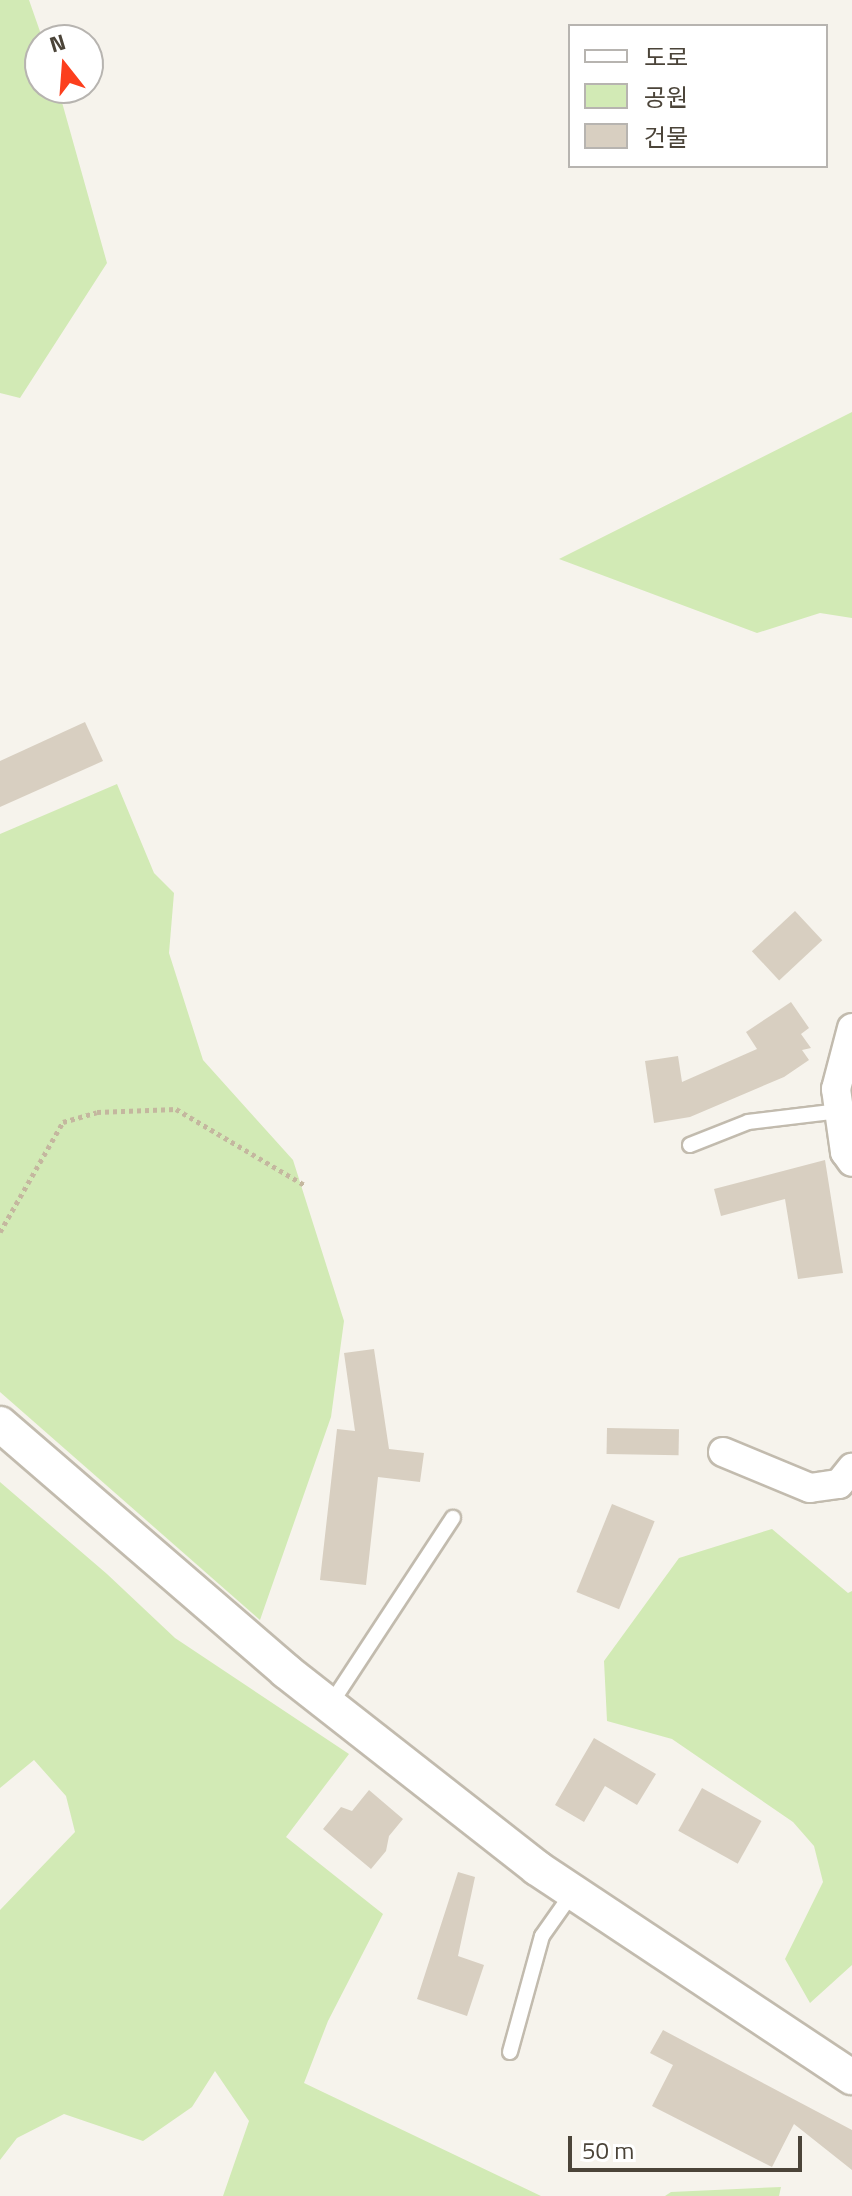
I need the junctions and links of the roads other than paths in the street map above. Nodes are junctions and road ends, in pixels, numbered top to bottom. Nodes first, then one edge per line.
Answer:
1 (852, 1028) edge
2 (839, 1111) junction
3 (690, 1145) dead end
4 (852, 1162) edge
5 (0, 1424) edge
6 (723, 1452) dead end
7 (852, 1468) edge
8 (453, 1518) dead end
9 (330, 1705) junction
10 (573, 1892) junction
11 (510, 2052) dead end
12 (852, 2077) edge

1 - 2 street
2 - 3 lane
2 - 4 street
5 - 9 street
6 - 7 street
8 - 9 lane
9 - 10 street
10 - 11 lane
10 - 12 street

